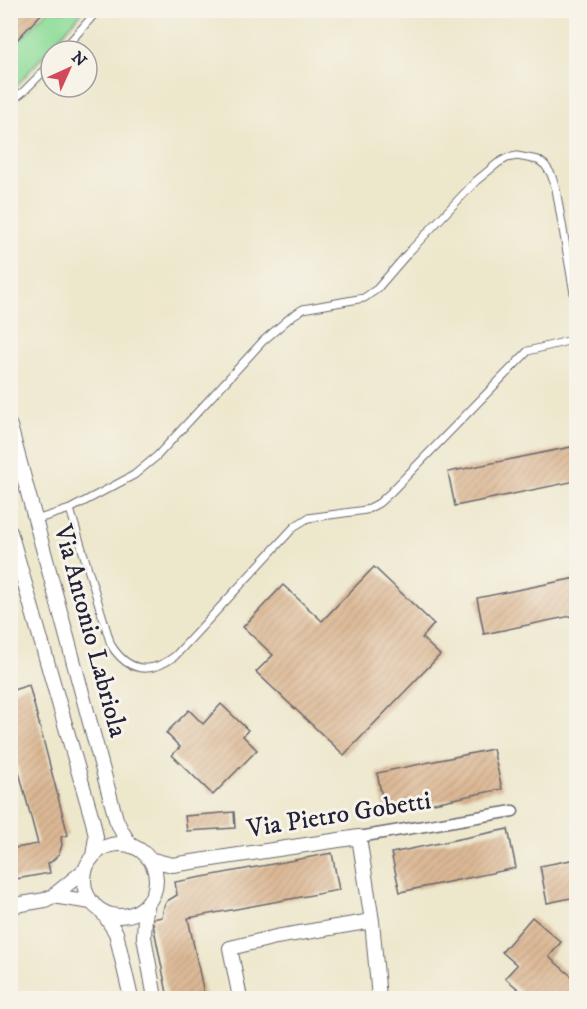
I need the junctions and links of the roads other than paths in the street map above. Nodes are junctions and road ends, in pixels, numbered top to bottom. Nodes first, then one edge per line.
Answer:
1 (98, 10) edge
2 (73, 39) edge
3 (39, 76) edge
4 (10, 102) edge
5 (576, 305) edge
6 (576, 339) edge
7 (10, 426) edge
8 (70, 509) junction
9 (35, 520) junction
10 (10, 532) edge
11 (513, 811) dead end
12 (359, 837) junction
13 (131, 846) junction
14 (93, 856) junction
15 (149, 859) junction
16 (172, 865) junction
17 (85, 870) junction
18 (155, 884) junction
19 (53, 896) junction
20 (148, 902) junction
21 (10, 906) edge
22 (97, 907) junction
23 (372, 921) junction
24 (131, 999) edge
25 (155, 999) edge
26 (240, 999) edge
27 (379, 999) edge

1 - 2 lane
3 - 4 lane
5 - 8 lane
6 - 8 lane
7 - 9 street, Via Antonio Labriola
8 - 9 lane
9 - 13 street, Via Antonio Labriola
10 - 14 street, Via Antonio Labriola
11 - 12 street, Via Pietro Gobetti
12 - 16 street, Via Pietro Gobetti
12 - 23 street
13 - 14 street
13 - 15 street
14 - 17 street
15 - 16 street, Via Pietro Gobetti
15 - 18 street
16 - 18 street
17 - 19 street
17 - 22 street
18 - 20 street
19 - 21 street
19 - 22 street
20 - 22 street
20 - 25 street
22 - 24 street
23 - 26 street
23 - 27 street

